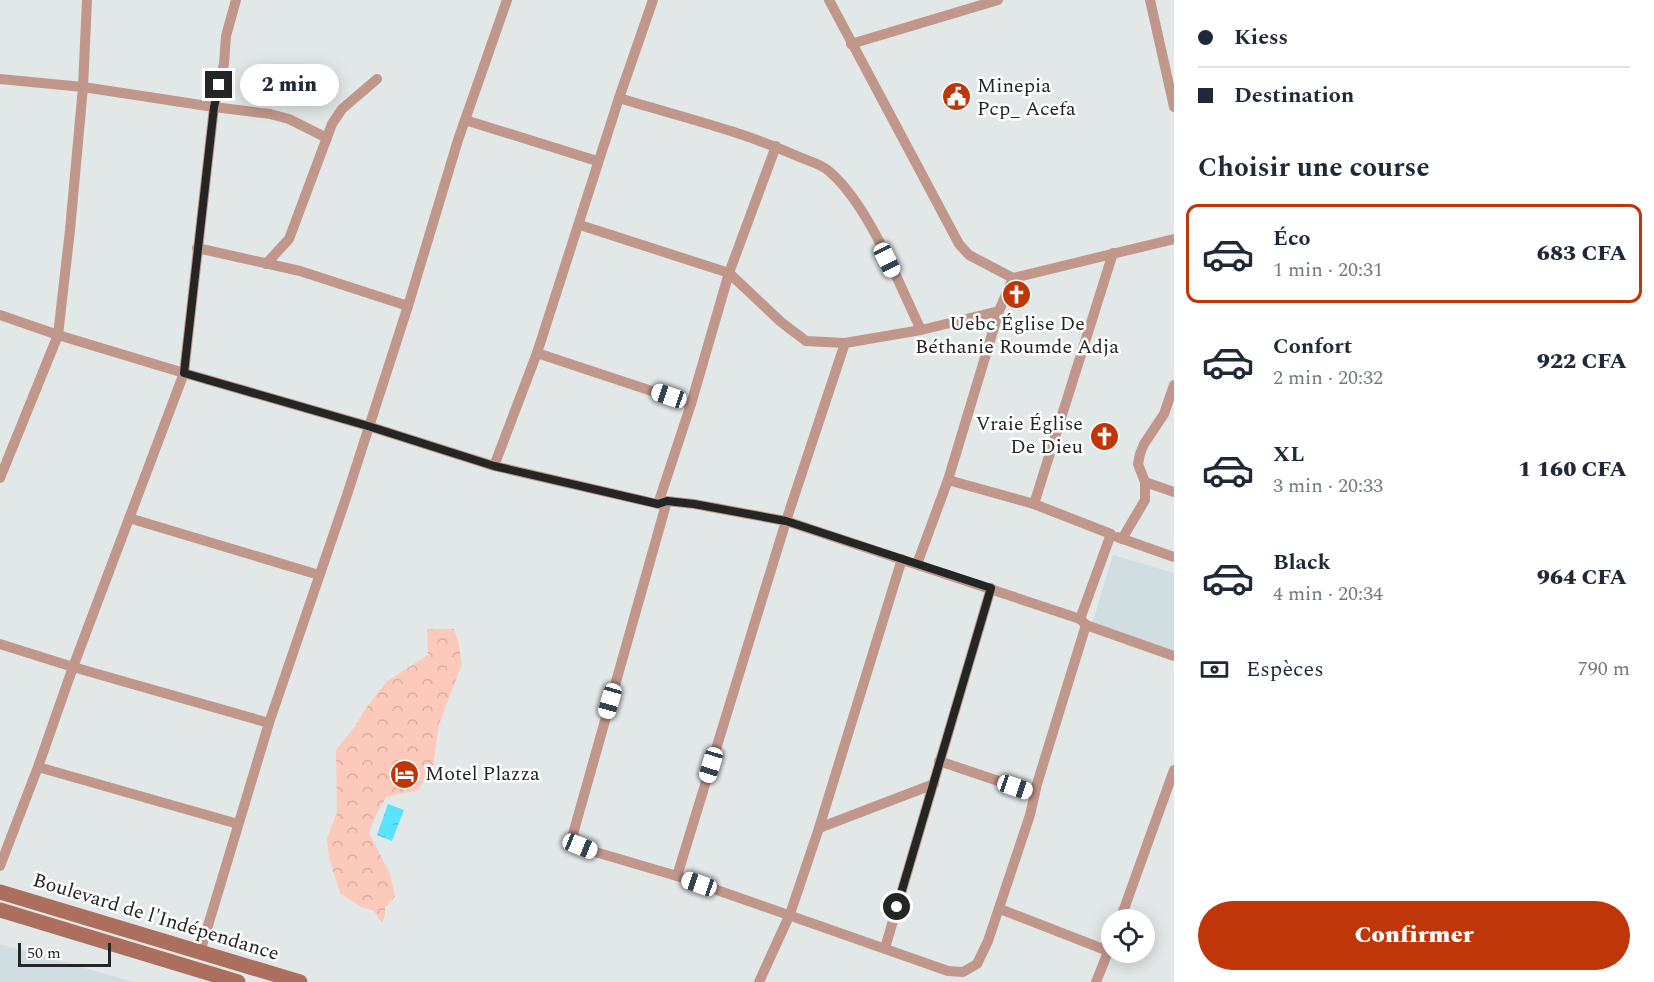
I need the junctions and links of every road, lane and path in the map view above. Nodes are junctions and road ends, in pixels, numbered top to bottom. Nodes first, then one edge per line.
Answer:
1 (87, 0) edge
2 (236, 0) edge
3 (507, 0) edge
4 (653, 0) edge
5 (829, 0) edge
6 (998, 0) edge
7 (1150, 0) edge
8 (851, 44) junction
9 (0, 79) edge
10 (377, 79) dead end
11 (83, 87) junction
12 (619, 98) junction
13 (214, 107) junction
14 (1174, 107) edge
15 (465, 120) junction
16 (327, 138) junction
17 (776, 146) junction
18 (597, 161) junction
19 (580, 225) junction
20 (1174, 239) edge
21 (197, 248) junction
22 (1113, 253) junction
23 (266, 264) junction
24 (729, 273) junction
25 (1013, 278) junction
26 (408, 306) junction
27 (999, 311) junction
28 (0, 315) edge
29 (921, 330) junction
30 (58, 335) junction
31 (845, 343) junction
32 (537, 353) junction
33 (184, 373) junction
34 (1174, 385) edge
35 (691, 404) junction
36 (368, 426) junction
37 (494, 466) junction
38 (0, 478) edge
39 (948, 480) junction
40 (1145, 482) junction
41 (1174, 492) edge
42 (663, 502) junction
43 (1034, 504) junction
44 (129, 518) junction
45 (786, 521) junction
46 (1111, 534) junction
47 (1122, 539) junction
48 (1174, 557) edge
49 (902, 559) junction
50 (917, 564) junction
51 (319, 575) junction
52 (991, 588) junction
53 (1083, 622) junction
54 (0, 644) edge
55 (1174, 656) edge
56 (73, 667) junction
57 (269, 723) junction
58 (939, 761) junction
59 (39, 767) junction
60 (1174, 770) edge
61 (934, 784) junction
62 (1034, 793) junction
63 (238, 824) junction
64 (819, 828) junction
65 (0, 866) edge
66 (677, 876) junction
67 (0, 892) edge
68 (1000, 909) junction
69 (1124, 909) edge
70 (0, 910) edge
71 (790, 914) junction
72 (1101, 943) edge
73 (885, 948) junction
74 (200, 952) junction
75 (1103, 963) edge
76 (238, 982) edge
77 (300, 982) edge
78 (759, 982) edge
79 (1096, 982) edge

1 - 11 street
2 - 13 street
3 - 15 street
4 - 12 street
5 - 8 street
6 - 8 street
7 - 14 street
8 - 25 street
9 - 11 street
10 - 16 street
11 - 13 street
11 - 30 street
12 - 17 street
12 - 18 street
13 - 16 street
13 - 21 street
15 - 18 street
15 - 26 street
16 - 23 street
17 - 24 street
17 - 29 street
18 - 19 street
19 - 24 street
19 - 32 street
20 - 22 street
21 - 23 street
21 - 33 street
22 - 25 street
22 - 43 street
23 - 26 street
24 - 31 street
24 - 35 street
25 - 27 street
26 - 36 street
27 - 29 street
27 - 39 street
28 - 30 street
29 - 31 street
30 - 33 street
30 - 38 street
31 - 45 street
32 - 35 street
32 - 37 street
33 - 36 street
33 - 44 street
34 - 40 street
35 - 42 street
36 - 37 street
36 - 51 street
37 - 42 street
39 - 43 street
39 - 50 street
40 - 41 street
40 - 47 street
42 - 45 street
42 - 66 street
43 - 46 street
44 - 51 street
44 - 56 street
45 - 49 street
45 - 66 street
46 - 47 street
46 - 53 street
47 - 48 street
49 - 50 street
49 - 64 street
50 - 52 street
51 - 57 street
52 - 53 street
52 - 58 street
53 - 55 street
53 - 62 street
54 - 56 street
56 - 57 street
56 - 59 street
57 - 63 street
58 - 61 street
58 - 62 street
59 - 63 street
59 - 65 street
60 - 69 street
61 - 64 street
61 - 73 street
62 - 68 street
63 - 74 street
64 - 71 street
66 - 71 street
67 - 74 main road, Boulevard de l'Indépendance
68 - 72 street
68 - 73 street
70 - 76 main road, Boulevard de l'Indépendance
71 - 73 street
71 - 78 street
74 - 77 main road, Boulevard de l'Indépendance
75 - 79 street

